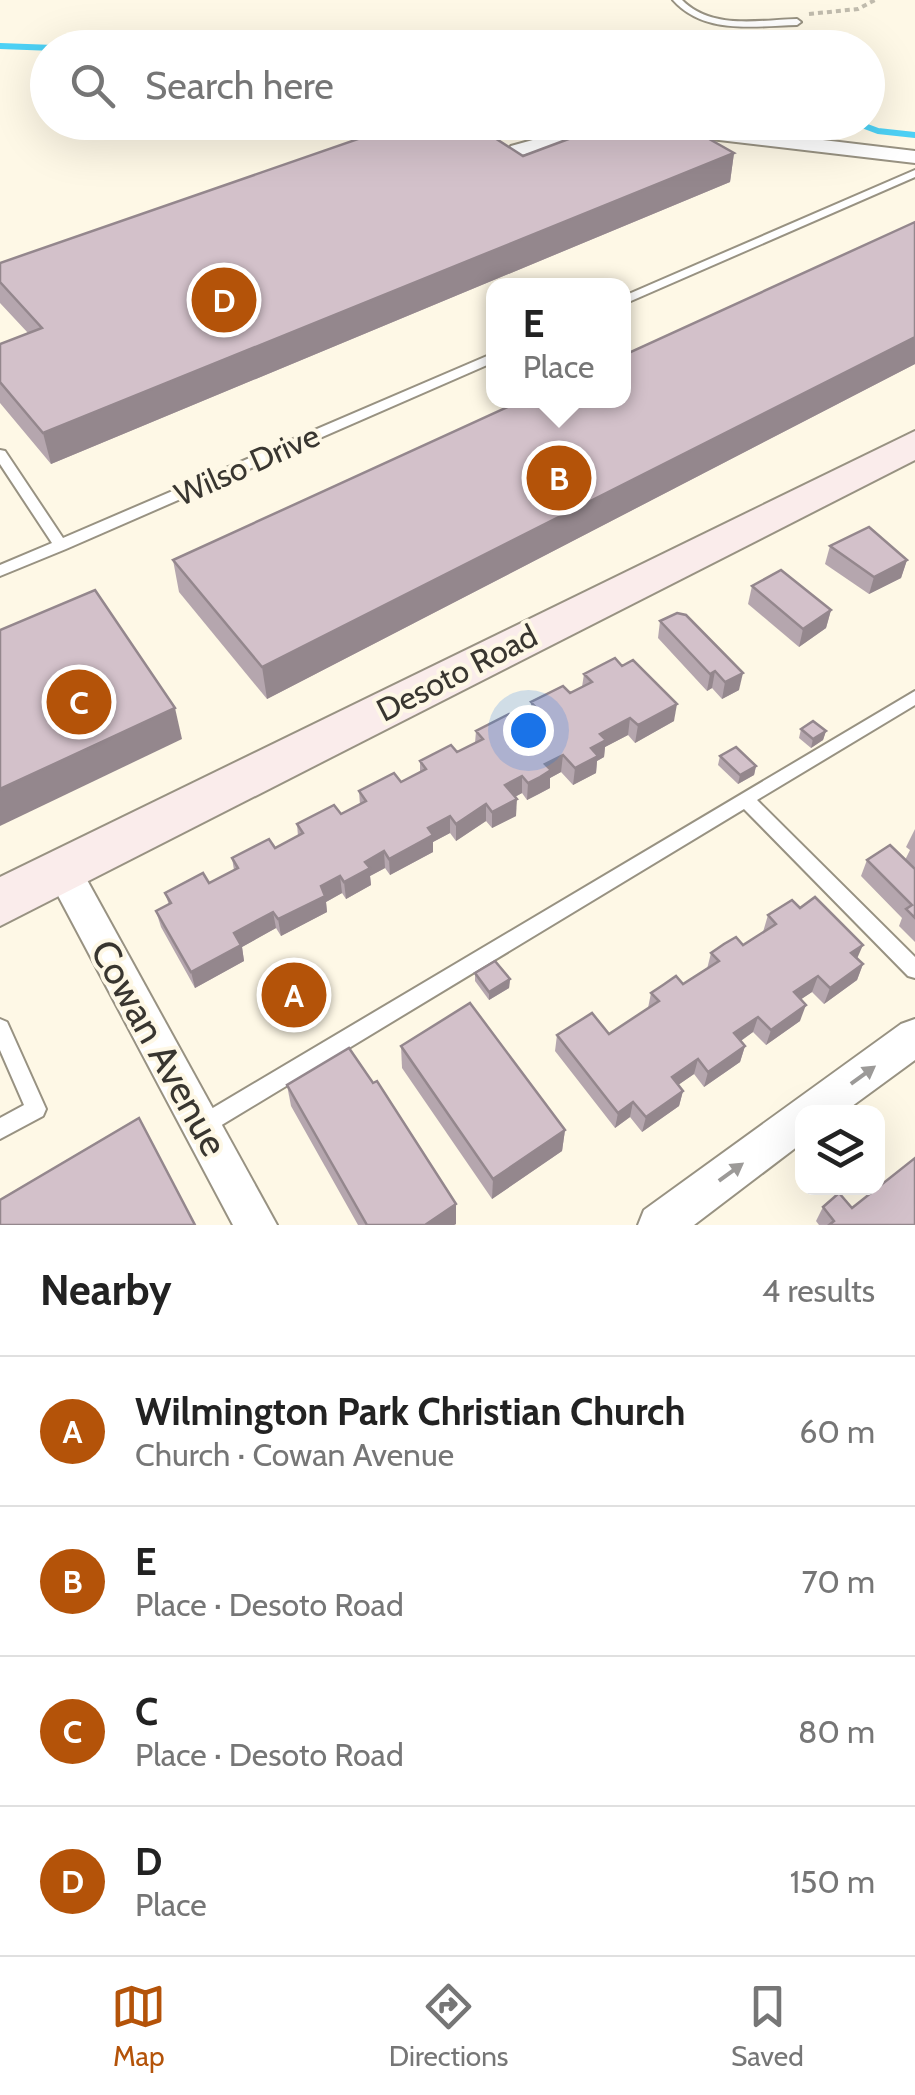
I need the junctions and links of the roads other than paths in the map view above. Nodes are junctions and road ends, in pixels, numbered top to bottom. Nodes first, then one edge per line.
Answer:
1 (677, 0) edge
2 (801, 18) road end
3 (555, 140) edge
4 (770, 140) edge
5 (518, 150) edge
6 (915, 157) edge
7 (915, 173) edge
8 (631, 297) edge
9 (486, 360) edge
10 (915, 444) edge
11 (0, 454) edge
12 (61, 546) junction
13 (0, 571) edge
14 (915, 697) edge
15 (745, 799) junction
16 (63, 871) junction
17 (0, 903) edge
18 (915, 970) edge
19 (0, 1028) edge
20 (915, 1036) edge
21 (821, 1105) edge
22 (795, 1124) edge
23 (202, 1126) junction
24 (0, 1129) edge
25 (256, 1225) edge
26 (659, 1225) edge

1 - 2 lane
3 - 5 street
4 - 6 street
7 - 8 lane
9 - 12 lane, Wilso Drive
10 - 16 street, Desoto Road
11 - 12 lane
12 - 13 lane, Wilso Drive
14 - 15 lane
15 - 18 lane
15 - 23 lane
16 - 17 street, Desoto Road
16 - 23 street, Cowan Avenue
19 - 24 lane
21 -> 20 street
26 -> 22 street
23 - 25 street, Cowan Avenue

